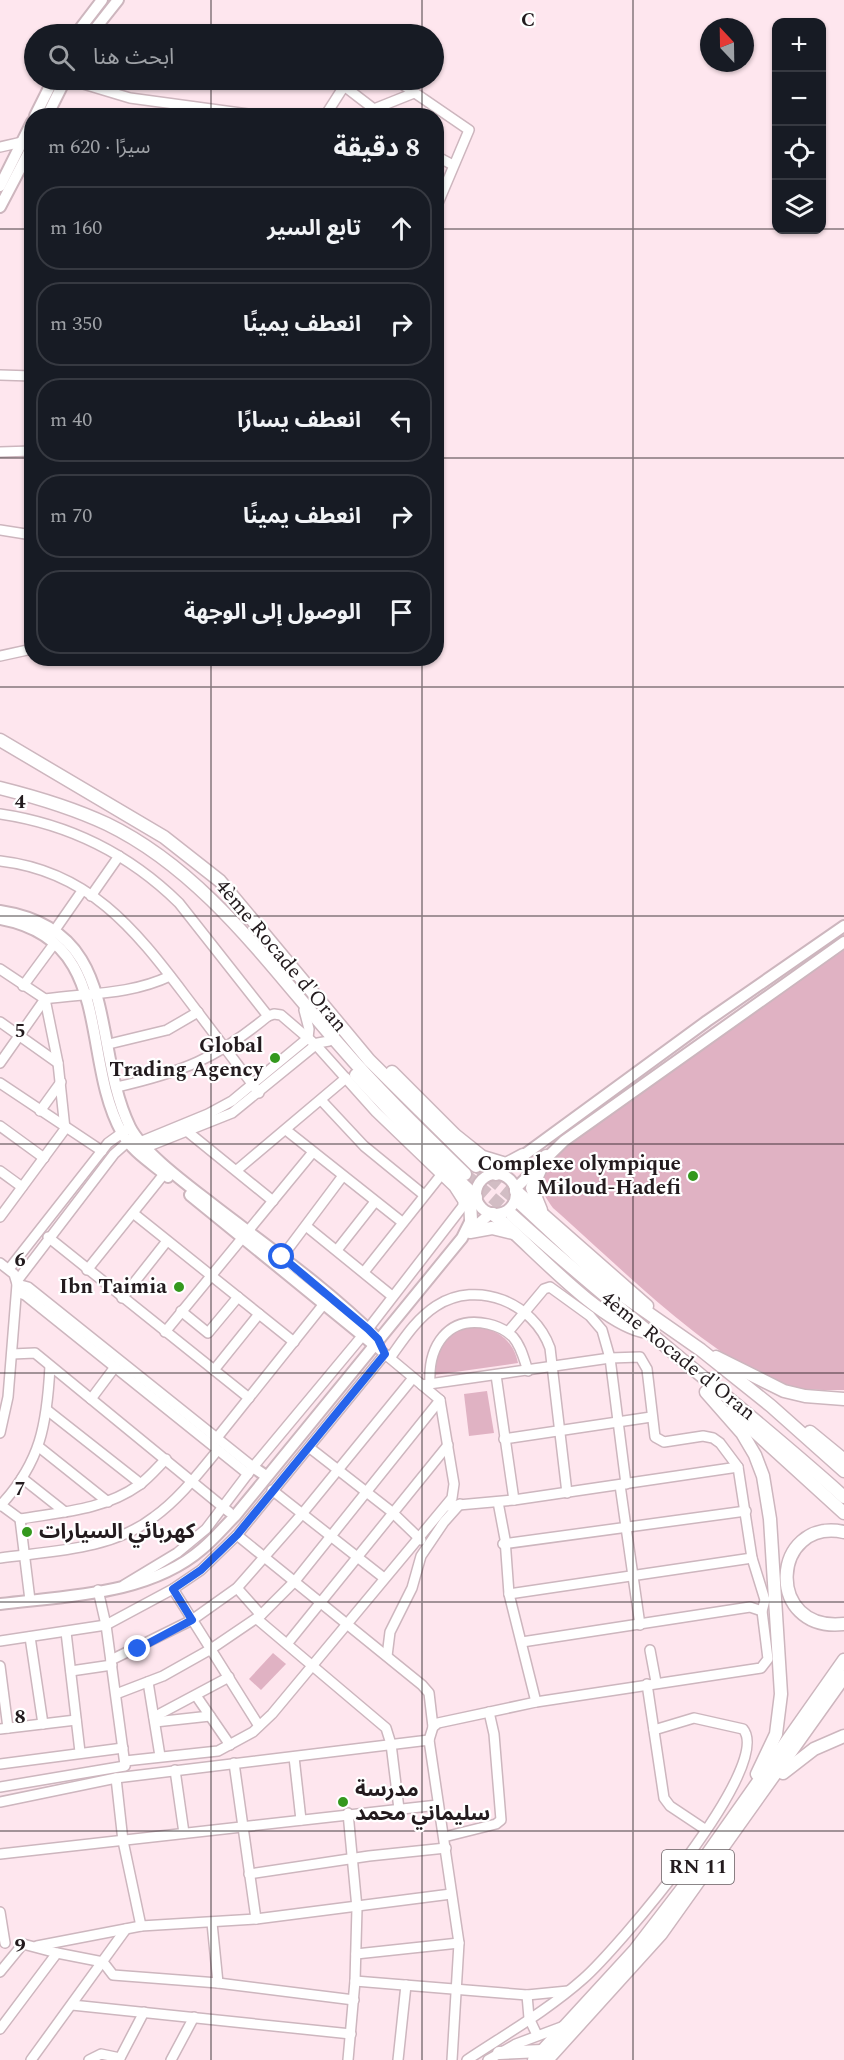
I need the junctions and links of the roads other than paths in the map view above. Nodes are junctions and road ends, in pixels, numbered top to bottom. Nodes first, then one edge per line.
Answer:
1 (102, 0) edge
2 (118, 0) edge
3 (84, 24) edge
4 (99, 24) edge
5 (48, 90) edge
6 (60, 90) edge
7 (103, 90) edge
8 (342, 90) edge
9 (352, 90) edge
10 (410, 90) edge
11 (414, 93) junction
12 (39, 108) edge
13 (51, 108) edge
14 (204, 108) edge
15 (330, 108) edge
16 (367, 108) edge
17 (379, 108) edge
18 (436, 108) edge
19 (444, 113) edge
20 (24, 144) edge
21 (0, 147) edge
22 (24, 149) edge
23 (24, 151) edge
24 (444, 160) edge
25 (453, 165) junction
26 (0, 186) edge
27 (444, 186) edge
28 (0, 205) edge
29 (0, 375) edge
30 (24, 376) edge
31 (0, 452) edge
32 (24, 452) edge
33 (0, 530) edge
34 (24, 534) edge
35 (24, 651) edge
36 (0, 656) edge
37 (0, 740) edge
38 (0, 750) edge
39 (57, 774) junction
40 (0, 780) edge
41 (0, 788) edge
42 (24, 794) junction
43 (0, 814) edge
44 (119, 856) junction
45 (0, 861) edge
46 (87, 894) junction
47 (0, 911) edge
48 (0, 919) edge
49 (844, 926) edge
50 (52, 938) junction
51 (844, 942) edge
52 (0, 969) edge
53 (170, 976) junction
54 (23, 986) junction
55 (294, 993) junction
56 (91, 995) junction
57 (45, 999) junction
58 (304, 1010) junction
59 (198, 1012) junction
60 (268, 1016) junction
61 (0, 1022) edge
62 (19, 1036) junction
63 (308, 1038) junction
64 (329, 1041) junction
65 (109, 1044) junction
66 (316, 1045) junction
67 (225, 1049) junction
68 (0, 1063) edge
69 (58, 1063) junction
70 (346, 1078) junction
71 (0, 1083) edge
72 (61, 1083) junction
73 (117, 1087) junction
74 (256, 1089) junction
75 (321, 1100) junction
76 (40, 1111) junction
77 (0, 1126) edge
78 (65, 1129) junction
79 (286, 1130) junction
80 (188, 1132) junction
81 (134, 1140) junction
82 (102, 1151) junction
83 (313, 1152) junction
84 (523, 1155) junction
85 (546, 1156) junction
86 (44, 1158) junction
87 (478, 1160) junction
88 (237, 1170) junction
89 (0, 1171) edge
90 (166, 1172) junction
91 (497, 1174) junction
92 (441, 1175) junction
93 (460, 1176) junction
94 (342, 1177) junction
95 (22, 1187) junction
96 (517, 1194) junction
97 (423, 1195) junction
98 (476, 1199) junction
99 (273, 1201) junction
100 (374, 1203) junction
101 (133, 1213) junction
102 (492, 1214) junction
103 (543, 1214) junction
104 (512, 1215) tunnel mouth
105 (0, 1216) edge
106 (402, 1222) junction
107 (306, 1226) junction
108 (468, 1230) junction
109 (245, 1235) junction
110 (519, 1235) junction
111 (48, 1238) junction
112 (167, 1241) junction
113 (337, 1250) junction
114 (282, 1257) junction
115 (0, 1263) edge
116 (9, 1269) junction
117 (87, 1270) junction
118 (364, 1272) junction
119 (212, 1276) junction
120 (17, 1286) junction
121 (392, 1296) junction
122 (238, 1297) junction
123 (122, 1298) junction
124 (327, 1300) junction
125 (181, 1311) junction
126 (525, 1312) junction
127 (259, 1314) junction
128 (666, 1327) junction
129 (165, 1332) junction
130 (365, 1332) junction
131 (508, 1332) junction
132 (649, 1333) junction
133 (294, 1342) junction
134 (382, 1349) junction
135 (701, 1350) junction
136 (12, 1354) junction
137 (610, 1358) junction
138 (686, 1363) junction
139 (50, 1366) junction
140 (115, 1367) junction
141 (552, 1367) junction
142 (214, 1370) junction
143 (528, 1371) junction
144 (128, 1372) junction
145 (496, 1375) junction
146 (413, 1377) junction
147 (426, 1384) junction
148 (706, 1392) junction
149 (249, 1398) junction
150 (91, 1399) junction
151 (844, 1399) edge
152 (440, 1400) junction
153 (47, 1410) junction
154 (651, 1417) junction
155 (618, 1423) junction
156 (794, 1426) junction
157 (560, 1431) junction
158 (0, 1433) edge
159 (504, 1438) junction
160 (216, 1439) junction
161 (448, 1445) junction
162 (39, 1447) junction
163 (310, 1448) junction
164 (217, 1450) junction
165 (166, 1459) junction
166 (844, 1460) edge
167 (738, 1467) junction
168 (251, 1470) junction
169 (339, 1470) junction
170 (844, 1471) edge
171 (266, 1476) junction
172 (22, 1478) junction
173 (192, 1480) junction
174 (141, 1484) junction
175 (623, 1485) junction
176 (272, 1490) junction
177 (366, 1491) junction
178 (567, 1492) junction
179 (844, 1497) edge
180 (514, 1500) junction
181 (108, 1502) junction
182 (498, 1502) junction
183 (460, 1504) junction
184 (0, 1505) edge
185 (447, 1506) junction
186 (225, 1508) junction
187 (746, 1511) junction
188 (65, 1512) junction
189 (392, 1512) junction
190 (844, 1513) edge
191 (302, 1514) junction
192 (235, 1516) junction
193 (20, 1519) junction
194 (625, 1526) junction
195 (844, 1532) edge
196 (237, 1535) junction
197 (331, 1536) junction
198 (419, 1537) junction
199 (503, 1544) junction
200 (426, 1548) junction
201 (24, 1555) junction
202 (265, 1557) junction
203 (357, 1557) junction
204 (0, 1558) edge
205 (752, 1558) junction
206 (632, 1574) junction
207 (384, 1578) junction
208 (295, 1581) junction
209 (122, 1586) junction
210 (237, 1588) junction
211 (173, 1589) junction
212 (98, 1590) junction
213 (508, 1594) junction
214 (30, 1600) junction
215 (321, 1602) junction
216 (0, 1604) edge
217 (762, 1611) junction
218 (259, 1617) junction
219 (192, 1620) junction
220 (347, 1623) junction
221 (844, 1624) edge
222 (106, 1625) junction
223 (640, 1625) junction
224 (66, 1632) junction
225 (30, 1637) junction
226 (0, 1641) edge
227 (522, 1642) junction
228 (287, 1644) junction
229 (212, 1649) junction
230 (650, 1650) dead end
231 (387, 1656) junction
232 (844, 1660) edge
233 (111, 1662) junction
234 (313, 1665) junction
235 (0, 1666) edge
236 (71, 1671) junction
237 (229, 1677) junction
238 (844, 1677) edge
239 (148, 1682) junction
240 (651, 1683) junction
241 (116, 1694) junction
242 (197, 1696) junction
243 (537, 1702) junction
244 (489, 1712) junction
245 (210, 1716) junction
246 (154, 1719) junction
247 (76, 1720) junction
248 (44, 1724) junction
249 (259, 1726) junction
250 (433, 1727) junction
251 (4, 1729) edge
252 (654, 1730) junction
253 (844, 1736) edge
254 (429, 1740) junction
255 (391, 1744) junction
256 (230, 1745) junction
257 (123, 1748) junction
258 (80, 1752) junction
259 (160, 1756) junction
260 (294, 1757) junction
261 (234, 1763) junction
262 (0, 1764) edge
263 (123, 1770) junction
264 (175, 1770) junction
265 (0, 1786) edge
266 (759, 1797) junction
267 (0, 1802) edge
268 (438, 1805) junction
269 (399, 1809) junction
270 (348, 1813) junction
271 (301, 1820) junction
272 (242, 1826) junction
273 (706, 1830) junction
274 (184, 1833) junction
275 (723, 1833) junction
276 (444, 1837) junction
277 (123, 1841) junction
278 (446, 1848) junction
279 (0, 1854) edge
280 (351, 1859) junction
281 (249, 1874) junction
282 (451, 1894) junction
283 (357, 1908) junction
284 (0, 1912) edge
285 (256, 1919) junction
286 (212, 1923) junction
287 (141, 1926) junction
288 (126, 1929) junction
289 (459, 1942) junction
290 (2, 1943) edge
291 (23, 1944) junction
292 (37, 1946) junction
293 (57, 1953) junction
294 (356, 1954) junction
295 (103, 1962) junction
296 (0, 1972) edge
297 (355, 1981) junction
298 (218, 1983) junction
299 (406, 1985) junction
300 (457, 1990) junction
301 (569, 1991) junction
302 (527, 1995) junction
303 (354, 2000) junction
304 (72, 2005) junction
305 (144, 2012) junction
306 (194, 2017) junction
307 (529, 2018) junction
308 (1, 2025) edge
309 (564, 2026) junction
310 (351, 2034) junction
311 (537, 2035) junction
312 (499, 2053) junction
313 (541, 2057) edge
314 (119, 2059) edge
315 (31, 2060) edge
316 (88, 2060) edge
317 (171, 2060) edge
318 (348, 2060) edge
319 (398, 2060) edge
320 (452, 2060) edge
321 (467, 2060) edge
322 (488, 2060) edge

1 - 3 main road
2 - 4 main road
5 - 12 main road
6 - 13 main road
7 - 14 street
8 - 15 street
9 - 16 street
10 - 11 street
11 - 17 street
11 - 18 street
19 - 25 street
20 - 21 street
22 - 26 main road
23 - 28 main road
24 - 25 street
25 - 27 street
29 - 30 street
31 - 32 street
33 - 34 street
35 - 36 street
37 - 39 highway, 4ème Rocade d'Oran
38 - 39 highway
39 - 87 highway, 4ème Rocade d'Oran
40 - 42 highway
41 - 42 highway, 4ème Rocade d'Oran
42 - 55 highway, 4ème Rocade d'Oran
43 - 44 street
44 - 46 street
44 - 60 street
45 - 46 street
46 - 50 street
46 - 53 street
47 - 50 main road
48 - 50 main road
49 - 84 main road
50 - 54 street
50 - 56 main road
51 - 85 main road
52 - 54 street
53 - 56 street
53 - 59 street
54 - 57 street
55 - 58 highway
55 - 93 highway, 4ème Rocade d'Oran
56 - 57 street
56 - 65 main road
56 - 81 main road
57 - 62 street
57 - 69 street
58 - 63 street
58 - 64 highway
59 - 65 street
59 - 67 street
60 - 63 street
60 - 67 street
61 - 62 street
62 - 68 street
62 - 69 street
63 - 66 street
63 - 74 street
64 - 66 street
64 - 93 highway
65 - 73 main road
66 - 70 street
66 - 74 street
67 - 73 street
67 - 74 street
69 - 72 street
70 - 75 street
70 - 92 street
71 - 76 street
72 - 76 street
72 - 78 street
73 - 81 main road
74 - 80 street
74 - 81 street
75 - 79 street
75 - 97 street
76 - 78 street
77 - 86 street
78 - 82 street
78 - 86 street
79 - 83 street
79 - 88 street
80 - 81 street
80 - 88 street
81 - 82 street
81 - 90 main road
81 - 111 street
82 - 116 street
83 - 94 street
83 - 99 street
84 - 87 highway
84 - 91 main road
85 - 96 main road
85 - 103 highway
86 - 95 street
87 - 91 highway, 4ème Rocade d'Oran
88 - 99 street
89 - 95 street
90 - 101 street
90 - 109 main road
91 - 96 main road
91 - 98 main road
92 - 97 street
92 - 121 street
93 - 98 highway
93 - 108 highway
94 - 100 street
94 - 107 street
95 - 105 street
96 - 102 main road
96 - 103 highway
96 - 128 highway, 4ème Rocade d'Oran
97 - 106 street
98 - 102 main road
98 - 108 main road
99 - 109 street
100 - 106 street
100 - 113 street
101 - 112 street
101 - 117 street
102 - 108 main road
102 - 110 highway
103 - 128 highway
104 - 132 highway, 4ème Rocade d'Oran
106 - 118 street
107 - 113 street
107 - 114 street
108 - 110 highway
108 - 134 main road
109 - 114 main road
109 - 119 street
109 - 124 main road
110 - 132 highway
111 - 117 street
111 - 120 street
112 - 119 street
112 - 123 street
113 - 118 street
114 - 124 main road
115 - 116 street
116 - 120 street
117 - 123 street
118 - 121 street
119 - 122 street
119 - 125 street
120 - 136 street
120 - 140 street
120 - 144 street
121 - 130 street
122 - 125 street
122 - 127 street
123 - 129 street
124 - 130 main road
124 - 133 street
125 - 129 street
126 - 131 street
126 - 134 street
126 - 137 street
126 - 141 street
127 - 133 street
127 - 142 street
128 - 135 highway, 4ème Rocade d'Oran
129 - 142 street
130 - 134 main road
130 - 168 street
131 - 143 street
131 - 147 street
132 - 138 highway, 4ème Rocade d'Oran
133 - 149 street
134 - 146 street
134 - 163 street
134 - 171 main road
135 - 151 highway
135 - 156 highway, 4ème Rocade d'Oran
136 - 139 street
136 - 158 street
137 - 141 street
137 - 154 street
137 - 155 street
138 - 148 highway
138 - 179 highway, 4ème Rocade d'Oran
139 - 150 street
139 - 153 street
140 - 144 street
140 - 150 street
141 - 143 street
141 - 157 street
142 - 149 street
143 - 145 street
144 - 160 street
144 - 164 street
145 - 147 street
145 - 159 street
146 - 147 street
146 - 169 street
147 - 152 street
148 - 190 highway
148 - 275 highway
149 - 160 street
150 - 165 street
152 - 161 street
152 - 177 street
153 - 162 street
153 - 174 street
154 - 155 street
154 - 167 street
155 - 157 street
155 - 175 street
156 - 166 highway
156 - 170 highway, 4ème Rocade d'Oran
157 - 159 street
157 - 178 street
159 - 180 street
160 - 168 street
161 - 185 street
161 - 189 street
162 - 172 street
162 - 181 street
163 - 169 street
163 - 176 street
164 - 168 street
164 - 173 street
165 - 173 street
165 - 174 street
167 - 175 street
167 - 187 street
168 - 171 main road
168 - 186 street
169 - 177 street
169 - 191 street
171 - 192 main road
172 - 184 street
172 - 188 street
173 - 186 street
173 - 201 street
174 - 181 street
175 - 178 street
175 - 194 street
176 - 191 street
176 - 196 street
177 - 189 street
177 - 197 street
178 - 180 street
180 - 182 street
181 - 188 street
182 - 183 street
182 - 199 street
183 - 185 street
183 - 200 street
184 - 193 street
185 - 198 street
186 - 192 street
186 - 209 street
187 - 194 street
187 - 205 street
188 - 193 street
189 - 198 street
189 - 203 street
191 - 197 street
191 - 202 street
192 - 209 main road
193 - 201 street
194 - 199 street
194 - 206 street
195 - 221 highway
196 - 202 street
196 - 211 street
197 - 203 street
197 - 208 street
198 - 200 street
198 - 207 street
199 - 213 street
200 - 231 street
201 - 204 street
201 - 214 street
202 - 208 street
202 - 210 street
203 - 207 street
203 - 215 street
205 - 206 street
205 - 217 street
206 - 213 street
206 - 223 street
207 - 220 street
208 - 215 street
208 - 218 street
209 - 212 main road
210 - 218 street
210 - 219 street
211 - 219 street
211 - 222 street
212 - 214 main road
212 - 222 street
213 - 227 street
214 - 216 main road
215 - 220 street
215 - 228 street
217 - 223 street
217 - 240 street
218 - 228 street
218 - 229 street
219 - 229 street
219 - 233 street
220 - 231 street
220 - 234 street
222 - 224 street
222 - 233 street
223 - 227 street
224 - 225 street
224 - 236 street
225 - 226 street
225 - 248 street
227 - 243 street
228 - 234 street
229 - 237 street
229 - 239 street
230 - 240 street
231 - 250 street
232 - 275 highway, RN 11
233 - 236 street
233 - 241 street
234 - 249 street
234 - 255 street
235 - 251 street
236 - 247 street
237 - 242 street
237 - 249 street
238 - 266 highway, RN 11
239 - 241 street
239 - 246 street
240 - 243 street
240 - 252 street
241 - 257 street
242 - 245 street
242 - 246 street
243 - 244 street
244 - 250 street
244 - 276 street
245 - 246 street
245 - 256 street
246 - 259 street
247 - 248 street
247 - 258 street
248 - 251 street
249 - 256 street
250 - 254 street
252 - 273 street
252 - 273 street
253 - 266 highway
254 - 255 street
254 - 268 street
255 - 260 street
255 - 269 street
256 - 259 street
257 - 258 street
257 - 263 street
258 - 262 street
259 - 263 street
260 - 261 street
260 - 271 street
261 - 264 street
261 - 272 street
263 - 264 street
263 - 265 street
263 - 267 street
263 - 277 street
264 - 274 street
266 - 313 highway, RN 11
268 - 269 street
268 - 276 street
269 - 270 street
270 - 271 street
270 - 280 street
271 - 272 street
272 - 274 street
272 - 281 street
273 - 301 street
274 - 277 street
275 - 309 highway, RN 11
276 - 278 street
277 - 279 street
277 - 287 street
278 - 280 street
278 - 282 street
280 - 281 street
280 - 283 street
281 - 285 street
282 - 283 street
282 - 289 street
283 - 285 street
283 - 294 street
284 - 290 street
285 - 286 street
286 - 287 street
286 - 298 street
287 - 288 street
288 - 292 street
288 - 295 street
289 - 294 street
289 - 300 street
290 - 291 street
291 - 292 street
291 - 296 street
292 - 293 street
293 - 295 street
293 - 308 street
294 - 297 street
295 - 298 street
295 - 304 street
297 - 299 street
297 - 303 street
298 - 303 street
299 - 300 street
299 - 319 street
300 - 302 street
300 - 320 street
301 - 302 street
301 - 307 street
302 - 307 street
303 - 310 street
304 - 305 street
304 - 315 street
305 - 306 street
305 - 314 street
306 - 310 street
306 - 317 street
307 - 311 street
307 - 321 street
309 - 311 street
309 - 313 highway, RN 11
310 - 318 street
311 - 312 street
312 - 313 highway
312 - 322 street
314 - 316 street

